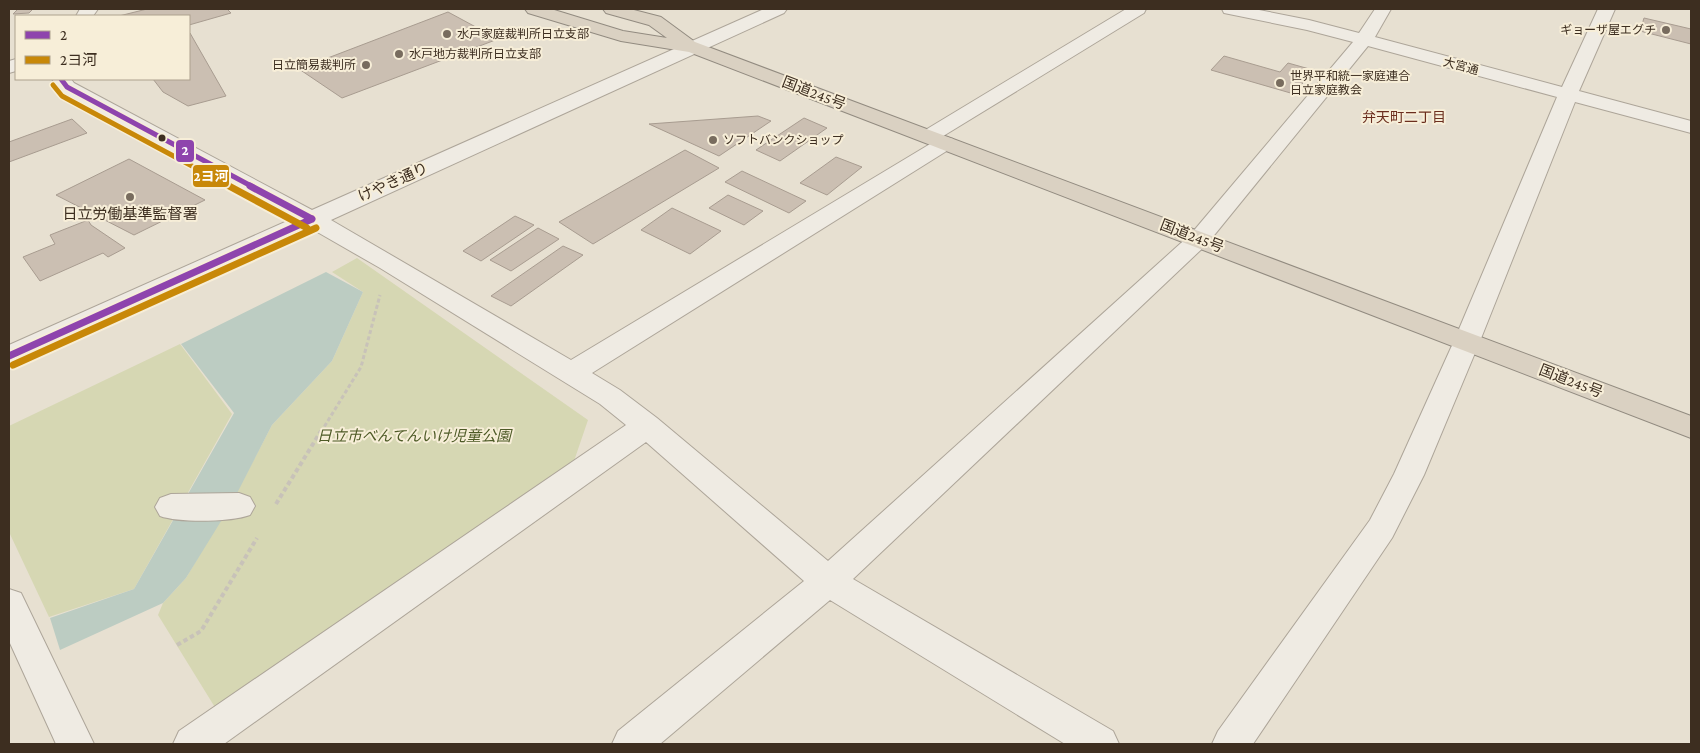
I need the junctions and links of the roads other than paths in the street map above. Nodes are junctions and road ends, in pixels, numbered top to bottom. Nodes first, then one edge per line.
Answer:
1 (534, 9) edge
2 (612, 9) edge
3 (778, 9) edge
4 (1138, 9) edge
5 (1230, 9) edge
6 (1383, 9) edge
7 (1607, 9) edge
8 (1364, 40) junction
9 (693, 47) junction
10 (62, 80) edge
11 (1568, 94) junction
12 (1691, 127) edge
13 (937, 140) junction
14 (312, 219) junction
15 (1199, 239) junction
16 (1467, 341) junction
17 (9, 356) edge
18 (571, 373) junction
19 (647, 426) junction
20 (1691, 427) edge
21 (239, 506) road end
22 (171, 507) dead end
23 (828, 581) junction
24 (9, 604) edge
25 (75, 744) edge
26 (192, 744) edge
27 (631, 744) edge
28 (1100, 744) edge
29 (1231, 744) edge

1 - 9 highway, 国道245号
2 - 9 highway, 国道245号
3 - 9 street, けやき通り
4 - 13 street
5 - 8 street, 大宮通
6 - 8 street
7 - 11 street
8 - 11 street, 大宮通
8 - 15 street
9 - 13 highway, 国道245号
9 - 14 street, けやき通り
10 - 14 street
11 - 12 street, 大宮通
11 - 16 street
13 - 15 highway, 国道245号
13 - 18 street
14 - 17 street, けやき通り
14 - 18 street
15 - 16 highway, 国道245号
15 - 23 street
16 - 20 highway, 国道245号
16 - 29 street
18 - 19 street
19 - 23 street
19 - 26 street
21 - 22 street
23 - 27 street
23 - 28 street
24 - 25 street

